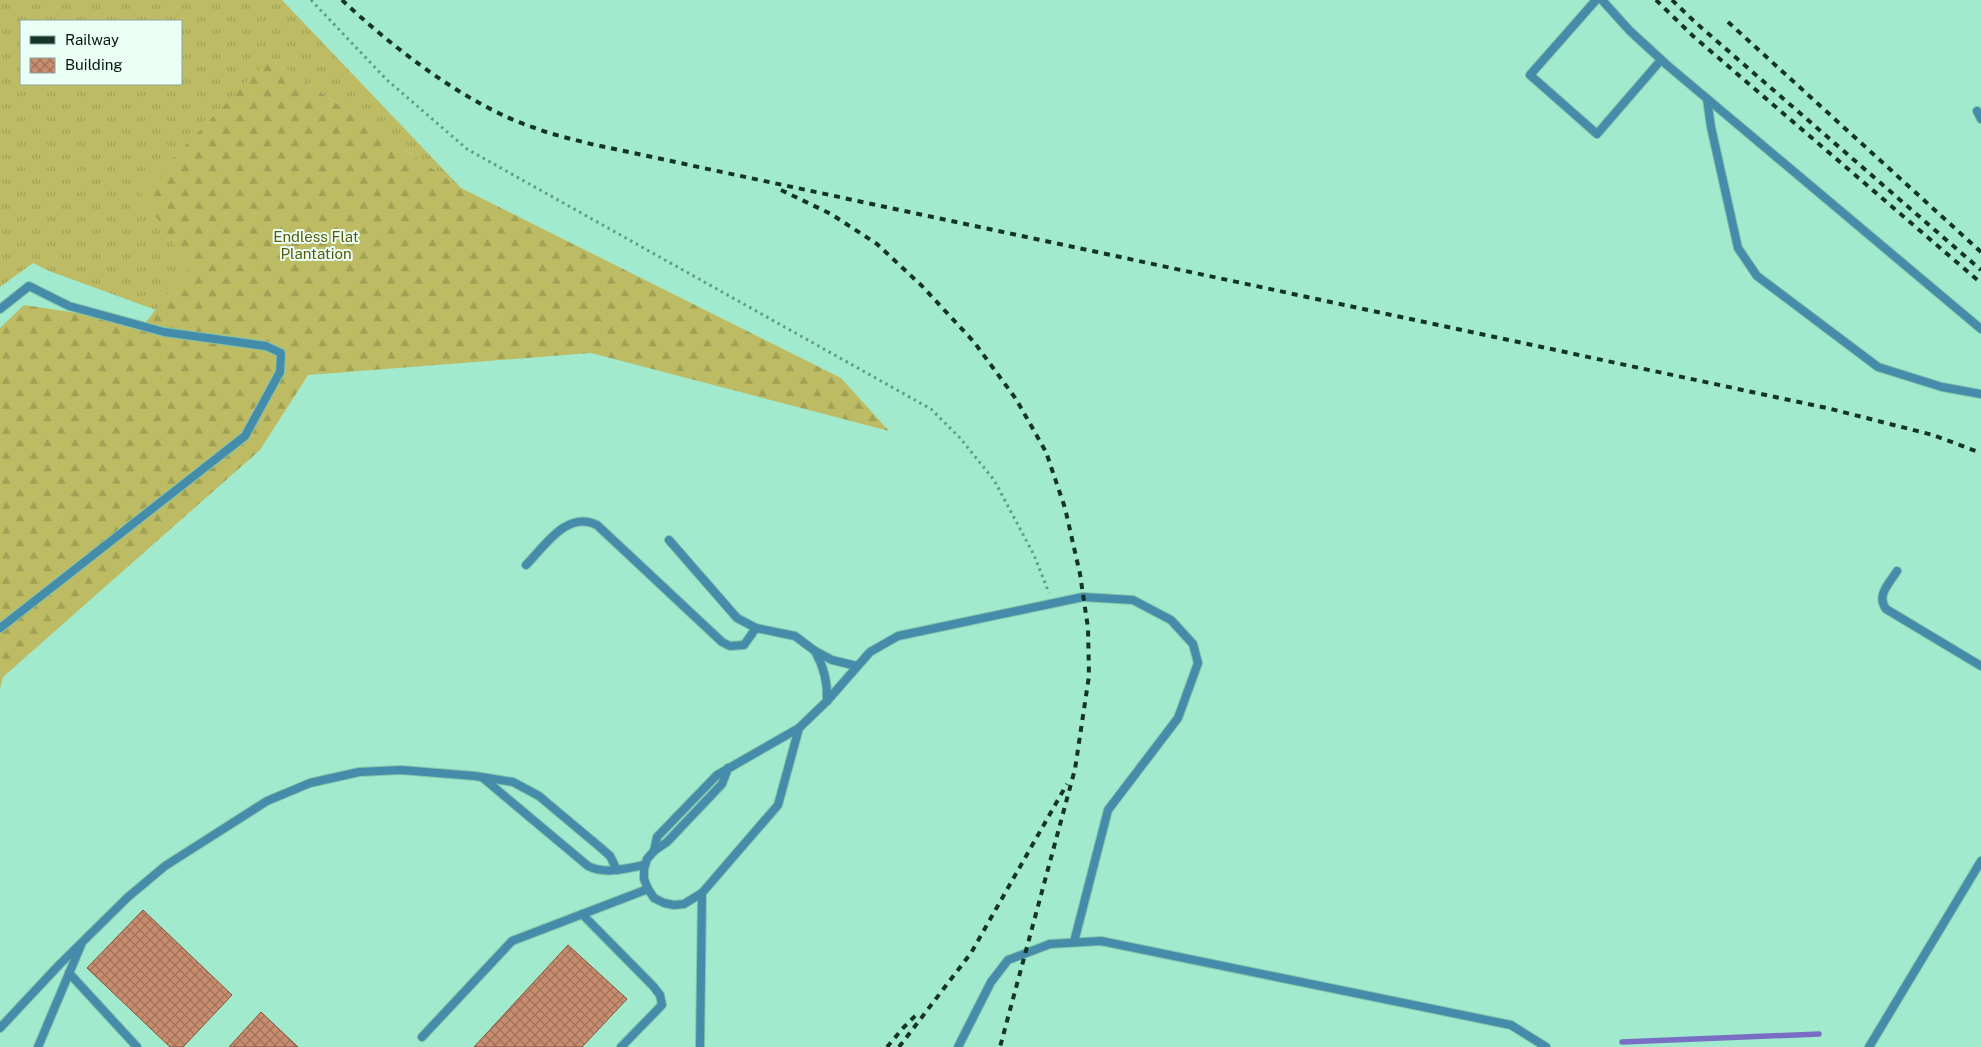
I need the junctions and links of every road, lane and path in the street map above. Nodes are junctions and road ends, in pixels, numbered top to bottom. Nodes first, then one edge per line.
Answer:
1 (311, 0) edge
2 (1596, 0) edge
3 (1602, 0) edge
4 (1662, 60) junction
5 (1707, 99) junction
6 (1977, 111) dead end
7 (1981, 119) edge
8 (0, 309) edge
9 (1981, 329) edge
10 (1981, 394) edge
11 (669, 540) dead end
12 (526, 565) dead end
13 (1897, 571) dead end
14 (1053, 603) junction
15 (0, 628) edge
16 (756, 628) junction
17 (815, 651) junction
18 (857, 666) junction
19 (1981, 666) edge
20 (827, 701) junction
21 (799, 728) junction
22 (482, 776) junction
23 (1981, 861) edge
24 (645, 865) junction
25 (617, 870) junction
26 (648, 890) junction
27 (702, 893) junction
28 (582, 914) junction
29 (83, 941) junction
30 (1074, 942) junction
31 (69, 973) junction
32 (0, 1028) edge
33 (422, 1037) dead end
34 (38, 1047) edge
35 (137, 1047) edge
36 (621, 1047) edge
37 (700, 1047) edge
38 (958, 1047) edge
39 (1546, 1047) edge
40 (1868, 1047) edge

1 - 14 path
2 - 4 lane
3 - 4 lane
4 - 5 lane
5 - 9 lane
5 - 10 lane
6 - 7 lane
8 - 15 lane
11 - 16 lane
12 - 16 lane
13 - 19 lane
14 - 18 lane
14 - 30 lane
16 - 17 lane
17 - 18 lane
17 - 20 lane
18 - 20 lane
20 - 21 lane
21 - 24 lane
21 - 27 lane
22 - 25 lane
22 - 25 lane
22 - 29 lane
23 - 40 lane
24 - 25 lane
24 - 26 lane
26 - 27 lane
26 - 28 lane
27 - 37 lane
28 - 33 lane
28 - 36 lane
29 - 31 lane
29 - 32 lane
30 - 38 lane
30 - 39 lane
31 - 34 lane
31 - 35 lane

